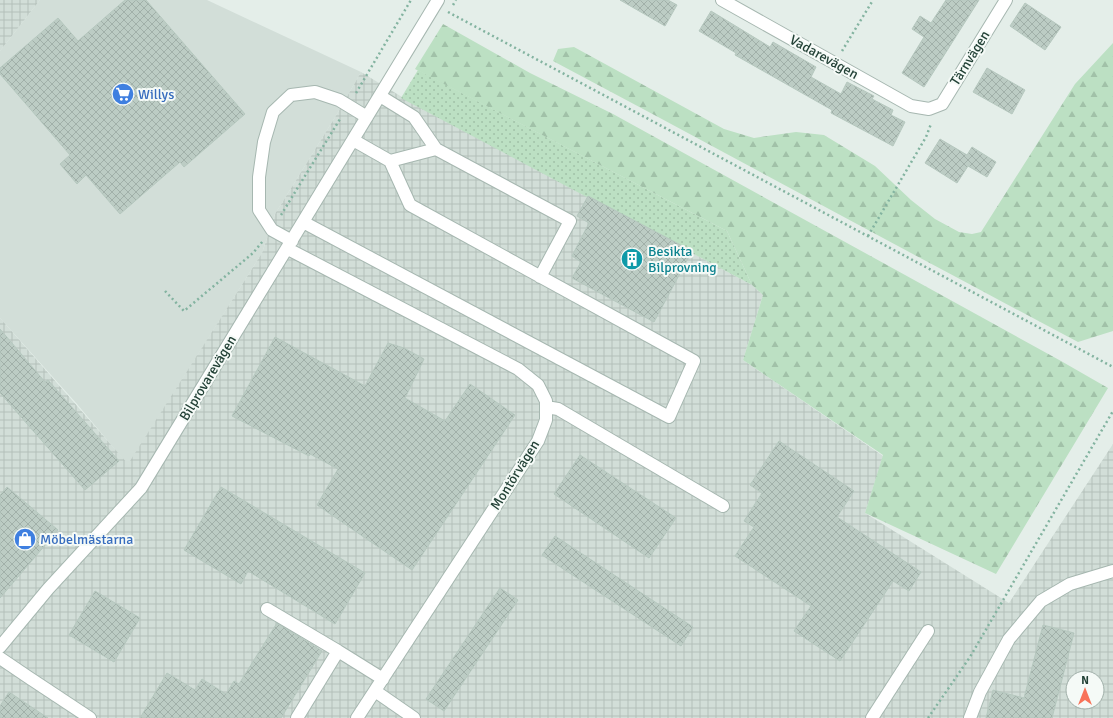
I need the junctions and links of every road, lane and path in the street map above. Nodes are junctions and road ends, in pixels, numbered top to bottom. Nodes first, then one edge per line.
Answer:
1 (411, 0) edge
2 (722, 0) edge
3 (873, 0) edge
4 (1006, 0) edge
5 (437, 2) edge
6 (835, 63) junction
7 (383, 91) junction
8 (348, 106) junction
9 (930, 109) junction
10 (367, 116) junction
11 (353, 140) junction
12 (436, 149) junction
13 (390, 161) junction
14 (303, 222) junction
15 (272, 230) junction
16 (868, 236) junction
17 (290, 245) junction
18 (540, 277) junction
19 (165, 291) dead end
20 (1113, 367) edge
21 (546, 407) junction
22 (1113, 411) edge
23 (724, 506) dead end
24 (1113, 571) edge
25 (267, 609) dead end
26 (928, 631) dead end
27 (0, 647) edge
28 (338, 651) junction
29 (0, 658) edge
30 (383, 679) junction
31 (375, 691) junction
32 (90, 718) edge
33 (297, 718) edge
34 (357, 718) edge
35 (414, 718) edge
36 (872, 718) edge
37 (928, 718) edge
38 (970, 718) edge

1 - 8 path
2 - 6 street, Vadarevägen
3 - 6 path
4 - 9 street, Tärnvägen
5 - 7 street, Bilprovarevägen
5 - 16 path
6 - 9 street, Vadarevägen
7 - 10 street, Bilprovarevägen
7 - 12 street
8 - 10 street
8 - 15 path
8 - 15 street
9 - 16 path
10 - 11 street, Bilprovarevägen
11 - 13 street
11 - 14 street, Bilprovarevägen
12 - 13 street
12 - 18 street
13 - 18 street
14 - 17 street, Bilprovarevägen
14 - 18 street
15 - 17 street, Montörvägen
15 - 19 path
16 - 20 path
17 - 21 street, Montörvägen
17 - 27 street, Bilprovarevägen
21 - 23 street
21 - 30 street, Montörvägen
22 - 37 path
24 - 38 street
25 - 28 street
26 - 36 street
28 - 30 street
28 - 33 street
29 - 32 street
30 - 31 street, Montörvägen
31 - 34 street, Montörvägen
31 - 35 street

